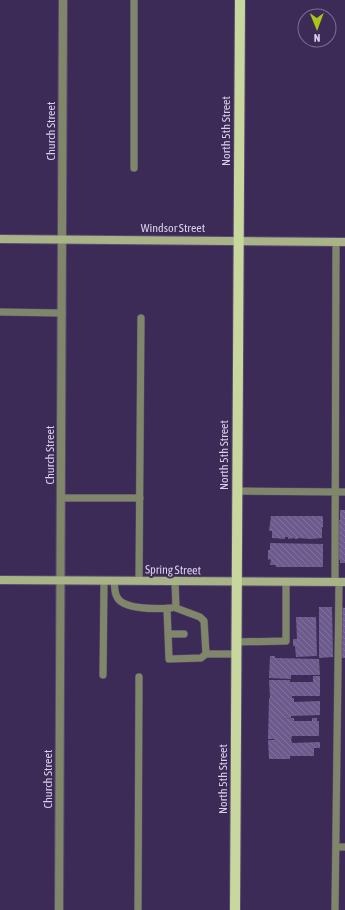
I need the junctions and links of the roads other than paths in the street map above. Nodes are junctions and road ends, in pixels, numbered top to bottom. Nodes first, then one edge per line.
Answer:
1 (63, 0) edge
2 (134, 0) edge
3 (240, 0) edge
4 (134, 168) dead end
5 (0, 239) edge
6 (63, 240) junction
7 (239, 241) junction
8 (336, 242) junction
9 (345, 242) edge
10 (0, 312) edge
11 (62, 313) junction
12 (141, 318) dead end
13 (345, 336) edge
14 (336, 337) junction
15 (237, 491) junction
16 (335, 492) junction
17 (345, 492) edge
18 (62, 498) junction
19 (140, 498) junction
20 (0, 580) edge
21 (61, 580) junction
22 (104, 581) junction
23 (114, 581) junction
24 (139, 581) junction
25 (175, 582) junction
26 (237, 582) junction
27 (286, 582) junction
28 (339, 582) edge
29 (167, 608) junction
30 (176, 608) junction
31 (168, 634) junction
32 (184, 634) dead end
33 (236, 642) junction
34 (206, 654) junction
35 (236, 654) junction
36 (103, 675) dead end
37 (139, 677) dead end
38 (336, 846) junction
39 (345, 846) edge
40 (59, 910) edge
41 (138, 910) edge
42 (235, 910) edge
43 (335, 910) edge

1 - 6 street, Church Street
2 - 4 lane
3 - 7 main road, North 5th Street
5 - 6 main road, Windsor Street
6 - 7 main road, Windsor Street
6 - 11 street, Church Street
7 - 8 main road, Windsor Street
7 - 15 main road, North 5th Street
8 - 9 main road, Windsor Street
8 - 14 lane
10 - 11 lane
11 - 18 street, Church Street
12 - 19 lane
13 - 14 lane
14 - 16 lane
15 - 16 lane
15 - 26 main road, North 5th Street
16 - 17 lane
16 - 28 lane
18 - 19 lane
18 - 21 street, Church Street
19 - 24 lane
20 - 21 main road, Spring Street
21 - 22 main road, Spring Street
21 - 40 street, Church Street
22 - 23 main road, Spring Street
22 - 36 lane
23 - 24 main road, Spring Street
23 - 29 lane
24 - 25 main road, Spring Street
25 - 26 main road, Spring Street
25 - 30 lane
26 - 27 main road, Spring Street
26 - 33 main road, North 5th Street
27 - 28 main road, Spring Street
27 - 33 lane
28 - 38 lane
29 - 30 lane
29 - 31 lane
30 - 34 lane
31 - 32 lane
31 - 34 lane
33 - 35 main road, North 5th Street
34 - 35 lane
35 - 42 main road, North 5th Street
37 - 41 lane
38 - 39 lane
38 - 43 lane

